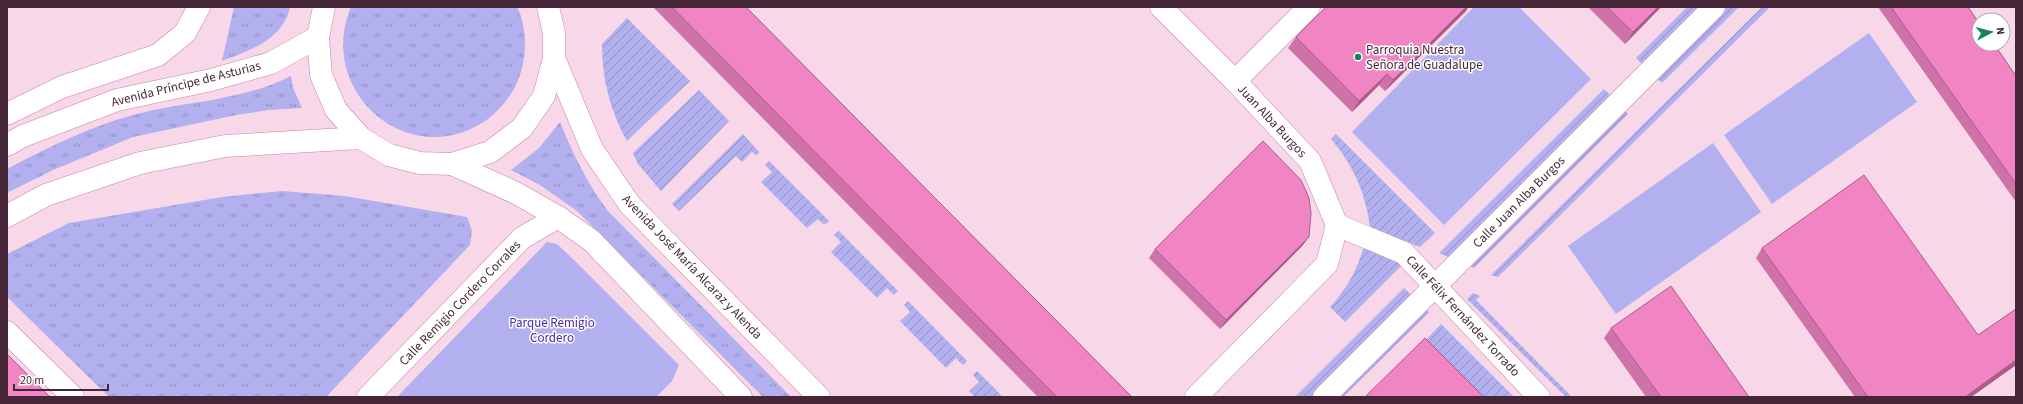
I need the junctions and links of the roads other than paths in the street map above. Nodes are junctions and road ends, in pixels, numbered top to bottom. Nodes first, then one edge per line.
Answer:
1 (198, 7) edge
2 (548, 7) edge
3 (565, 7) edge
4 (1161, 7) edge
5 (1309, 7) edge
6 (1714, 7) edge
7 (322, 8) edge
8 (554, 33) junction
9 (318, 37) junction
10 (554, 58) junction
11 (1235, 81) junction
12 (7, 114) edge
13 (361, 138) junction
14 (7, 146) edge
15 (452, 164) junction
16 (7, 216) edge
17 (558, 217) junction
18 (1337, 225) junction
19 (1434, 287) junction
20 (7, 332) edge
21 (73, 397) edge
22 (368, 397) edge
23 (741, 397) edge
24 (819, 397) edge
25 (1196, 397) edge
26 (1324, 397) edge
27 (1539, 397) edge

1 - 12 street
2 - 8 street
3 - 8 street
4 - 11 street, Juan Alba Burgos
5 - 11 street
6 - 19 street, Calle Juan Alba Burgos
7 - 9 street
8 - 10 street
9 - 13 street
9 - 14 street, Avenida Príncipe de Asturias
10 - 15 street
10 - 24 street, Avenida José María Alcaraz y Alenda
11 - 18 street, Juan Alba Burgos
13 - 15 street
13 - 16 street
15 - 17 street
17 - 22 street, Calle Remigio Cordero Corrales
17 - 23 street
18 - 19 street, Calle Félix Fernández Torrado
18 - 25 street
19 - 26 street, Calle Juan Alba Burgos
19 - 27 street, Calle Félix Fernández Torrado
20 - 21 street

